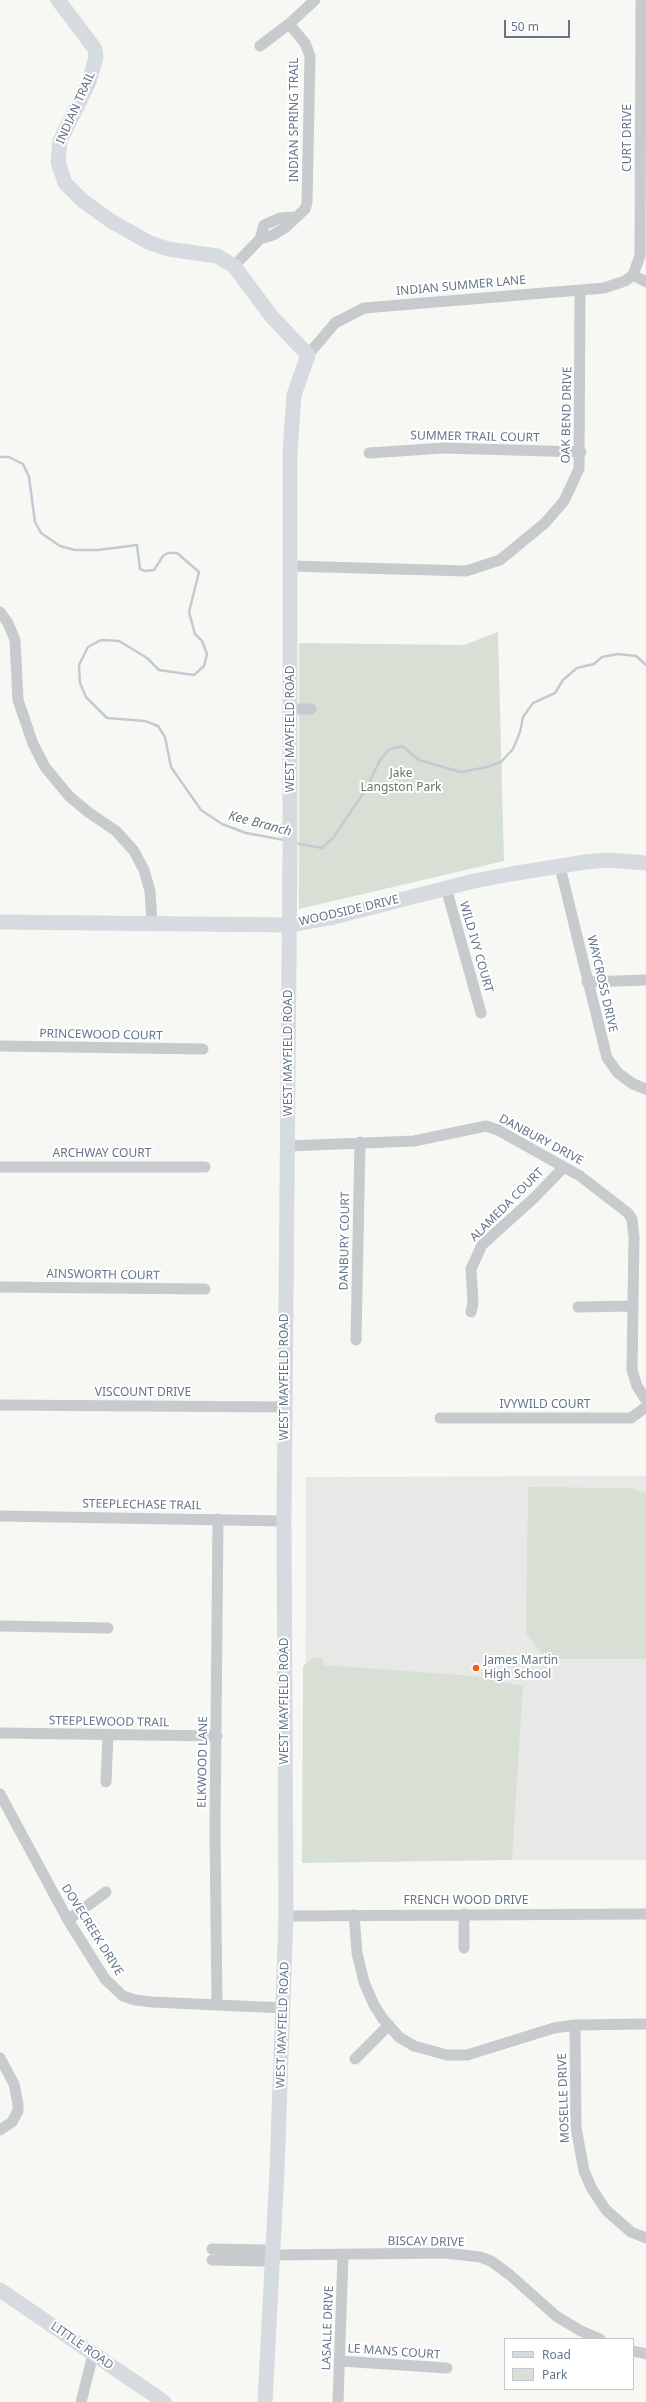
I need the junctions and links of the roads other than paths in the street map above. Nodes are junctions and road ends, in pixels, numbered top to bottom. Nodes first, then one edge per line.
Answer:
1 (58, 0) edge
2 (315, 0) edge
3 (641, 0) edge
4 (289, 24) junction
5 (260, 46) dead end
6 (643, 153) edge
7 (234, 266) junction
8 (633, 276) junction
9 (646, 282) edge
10 (580, 290) junction
11 (308, 355) junction
12 (581, 452) junction
13 (369, 453) dead end
14 (290, 566) junction
15 (0, 612) edge
16 (290, 709) junction
17 (311, 709) dead end
18 (646, 863) edge
19 (560, 866) junction
20 (446, 888) junction
21 (0, 922) edge
22 (152, 922) junction
23 (289, 925) junction
24 (646, 980) edge
25 (588, 982) junction
26 (482, 1014) dead end
27 (0, 1046) edge
28 (203, 1049) dead end
29 (646, 1089) edge
30 (360, 1142) junction
31 (288, 1146) junction
32 (0, 1167) edge
33 (205, 1167) dead end
34 (564, 1167) junction
35 (0, 1287) edge
36 (205, 1289) dead end
37 (632, 1306) junction
38 (578, 1307) dead end
39 (471, 1312) dead end
40 (356, 1340) dead end
41 (646, 1400) edge
42 (0, 1405) edge
43 (285, 1407) junction
44 (646, 1407) edge
45 (440, 1418) dead end
46 (0, 1516) edge
47 (218, 1519) junction
48 (284, 1521) junction
49 (0, 1626) edge
50 (108, 1628) dead end
51 (0, 1732) edge
52 (108, 1735) junction
53 (217, 1736) junction
54 (106, 1782) dead end
55 (0, 1794) edge
56 (106, 1892) dead end
57 (464, 1914) junction
58 (646, 1914) edge
59 (354, 1915) junction
60 (286, 1916) junction
61 (68, 1920) junction
62 (464, 1948) dead end
63 (217, 2006) junction
64 (284, 2008) junction
65 (646, 2024) edge
66 (389, 2025) junction
67 (575, 2025) junction
68 (0, 2058) edge
69 (355, 2059) dead end
70 (0, 2130) edge
71 (646, 2238) edge
72 (212, 2255) dead end
73 (272, 2255) junction
74 (343, 2255) junction
75 (0, 2290) edge
76 (598, 2338) edge
77 (634, 2350) edge
78 (646, 2354) edge
79 (93, 2355) junction
80 (340, 2361) junction
81 (447, 2368) dead end
82 (81, 2402) edge
83 (164, 2402) edge
84 (265, 2402) edge
85 (338, 2402) edge

1 - 7 street, INDIAN TRAIL
2 - 4 street
3 - 6 street, CURT DRIVE
4 - 5 street
4 - 7 street, INDIAN SPRING TRAIL
6 - 8 street, CURT DRIVE
7 - 11 street, INDIAN TRAIL
8 - 9 street
8 - 10 street, INDIAN SUMMER LANE
10 - 11 street, INDIAN SUMMER LANE
10 - 12 street, OAK BEND DRIVE
11 - 14 street, WEST MAYFIELD ROAD
12 - 13 street, SUMMER TRAIL COURT
12 - 14 street, OAK BEND DRIVE
14 - 16 street, WEST MAYFIELD ROAD
15 - 22 street
16 - 17 street
16 - 23 street, WEST MAYFIELD ROAD
18 - 19 street, WOODSIDE DRIVE
19 - 20 street, WOODSIDE DRIVE
19 - 25 street, WAYCROSS DRIVE
20 - 23 street, WOODSIDE DRIVE
20 - 26 street, WILD IVY COURT
21 - 22 street, WOODSIDE DRIVE
22 - 23 street, WOODSIDE DRIVE
23 - 31 street, WEST MAYFIELD ROAD
24 - 25 street
25 - 29 street, WAYCROSS DRIVE
27 - 28 street, PRINCEWOOD COURT
30 - 31 street, DANBURY DRIVE
30 - 34 street, DANBURY DRIVE
30 - 40 street, DANBURY COURT
31 - 43 street, WEST MAYFIELD ROAD
32 - 33 street, ARCHWAY COURT
34 - 37 street, DANBURY DRIVE
34 - 39 street, ALAMEDA COURT
35 - 36 street, AINSWORTH COURT
37 - 38 street
37 - 41 street, DANBURY DRIVE
42 - 43 street, VISCOUNT DRIVE
43 - 48 street, WEST MAYFIELD ROAD
44 - 45 street, IVYWILD COURT
46 - 47 street, STEEPLECHASE TRAIL
47 - 48 street, STEEPLECHASE TRAIL
47 - 53 street, ELKWOOD LANE
48 - 60 street, WEST MAYFIELD ROAD
49 - 50 street
51 - 52 street, STEEPLEWOOD TRAIL
52 - 53 street, STEEPLEWOOD TRAIL
52 - 54 street
53 - 63 street, ELKWOOD LANE
55 - 61 street, DOVECREEK DRIVE
56 - 61 street
57 - 58 street, FRENCH WOOD DRIVE
57 - 59 street, FRENCH WOOD DRIVE
57 - 62 street
59 - 60 street, FRENCH WOOD DRIVE
59 - 66 street
60 - 64 street, WEST MAYFIELD ROAD
61 - 63 street, DOVECREEK DRIVE
63 - 64 street, DOVECREEK DRIVE
64 - 73 street, WEST MAYFIELD ROAD
65 - 67 street
66 - 67 street
66 - 69 street
67 - 71 street, MOSELLE DRIVE
68 - 70 street
72 - 73 street, BISCAY DRIVE
73 - 74 street, BISCAY DRIVE
73 - 84 street, WEST MAYFIELD ROAD
74 - 76 street, BISCAY DRIVE
74 - 80 street, LASALLE DRIVE
75 - 79 street, LITTLE ROAD
77 - 78 street
79 - 82 street
79 - 83 street, LITTLE ROAD
80 - 81 street, LE MANS COURT
80 - 85 street, LASALLE DRIVE

